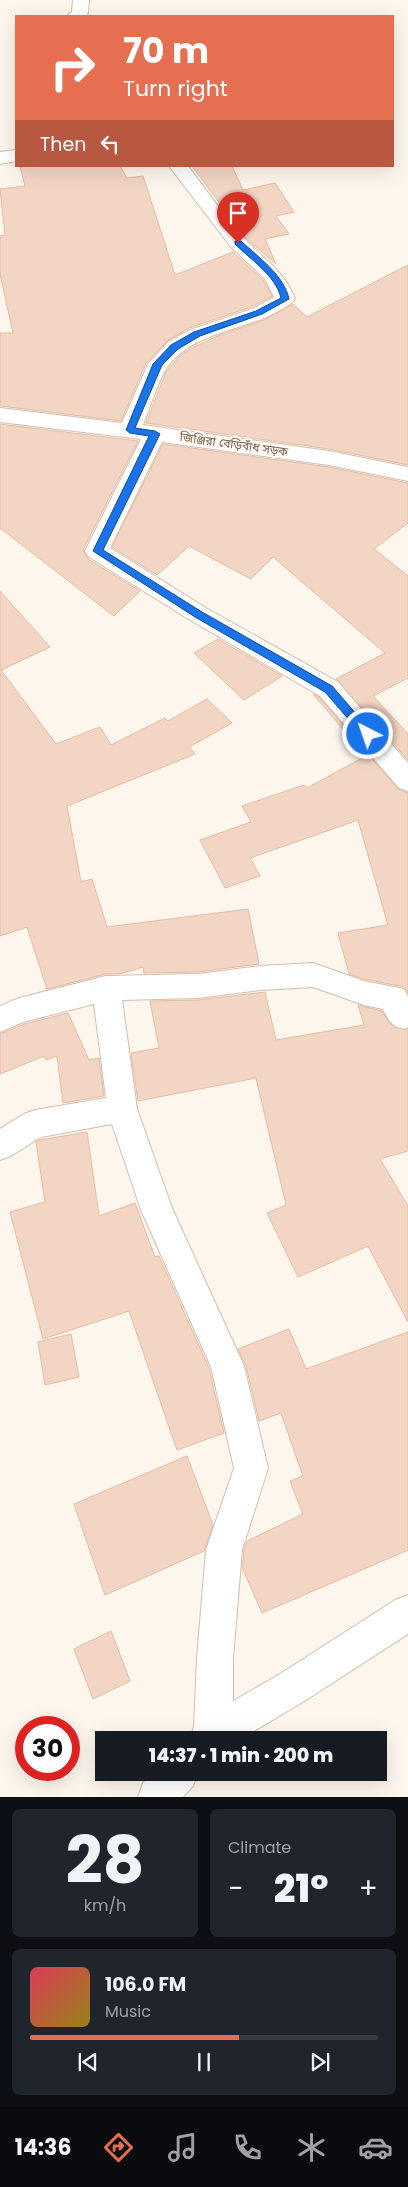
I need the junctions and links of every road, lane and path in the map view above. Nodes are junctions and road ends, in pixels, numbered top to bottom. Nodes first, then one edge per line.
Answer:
1 (81, 0) edge
2 (76, 15) edge
3 (15, 156) edge
4 (0, 158) edge
5 (179, 167) edge
6 (0, 415) edge
7 (130, 430) junction
8 (155, 434) junction
9 (408, 474) edge
10 (408, 780) edge
11 (106, 988) junction
12 (408, 1015) edge
13 (0, 1019) edge
14 (122, 1109) junction
15 (0, 1146) edge
16 (408, 1613) edge
17 (211, 1731) edge
18 (221, 1731) edge
19 (171, 1781) edge
20 (157, 1797) edge

1 - 2 street
3 - 4 street
5 - 7 street
6 - 7 street, জিঞ্জিরা বেড়িবাঁধ সড়ক
7 - 8 street, জিঞ্জিরা বেড়িবাঁধ সড়ক
8 - 9 street, জিঞ্জিরা বেড়িবাঁধ সড়ক
8 - 10 street
11 - 12 street
11 - 13 street
11 - 14 street
14 - 15 street
14 - 17 street
16 - 18 street
19 - 20 street

